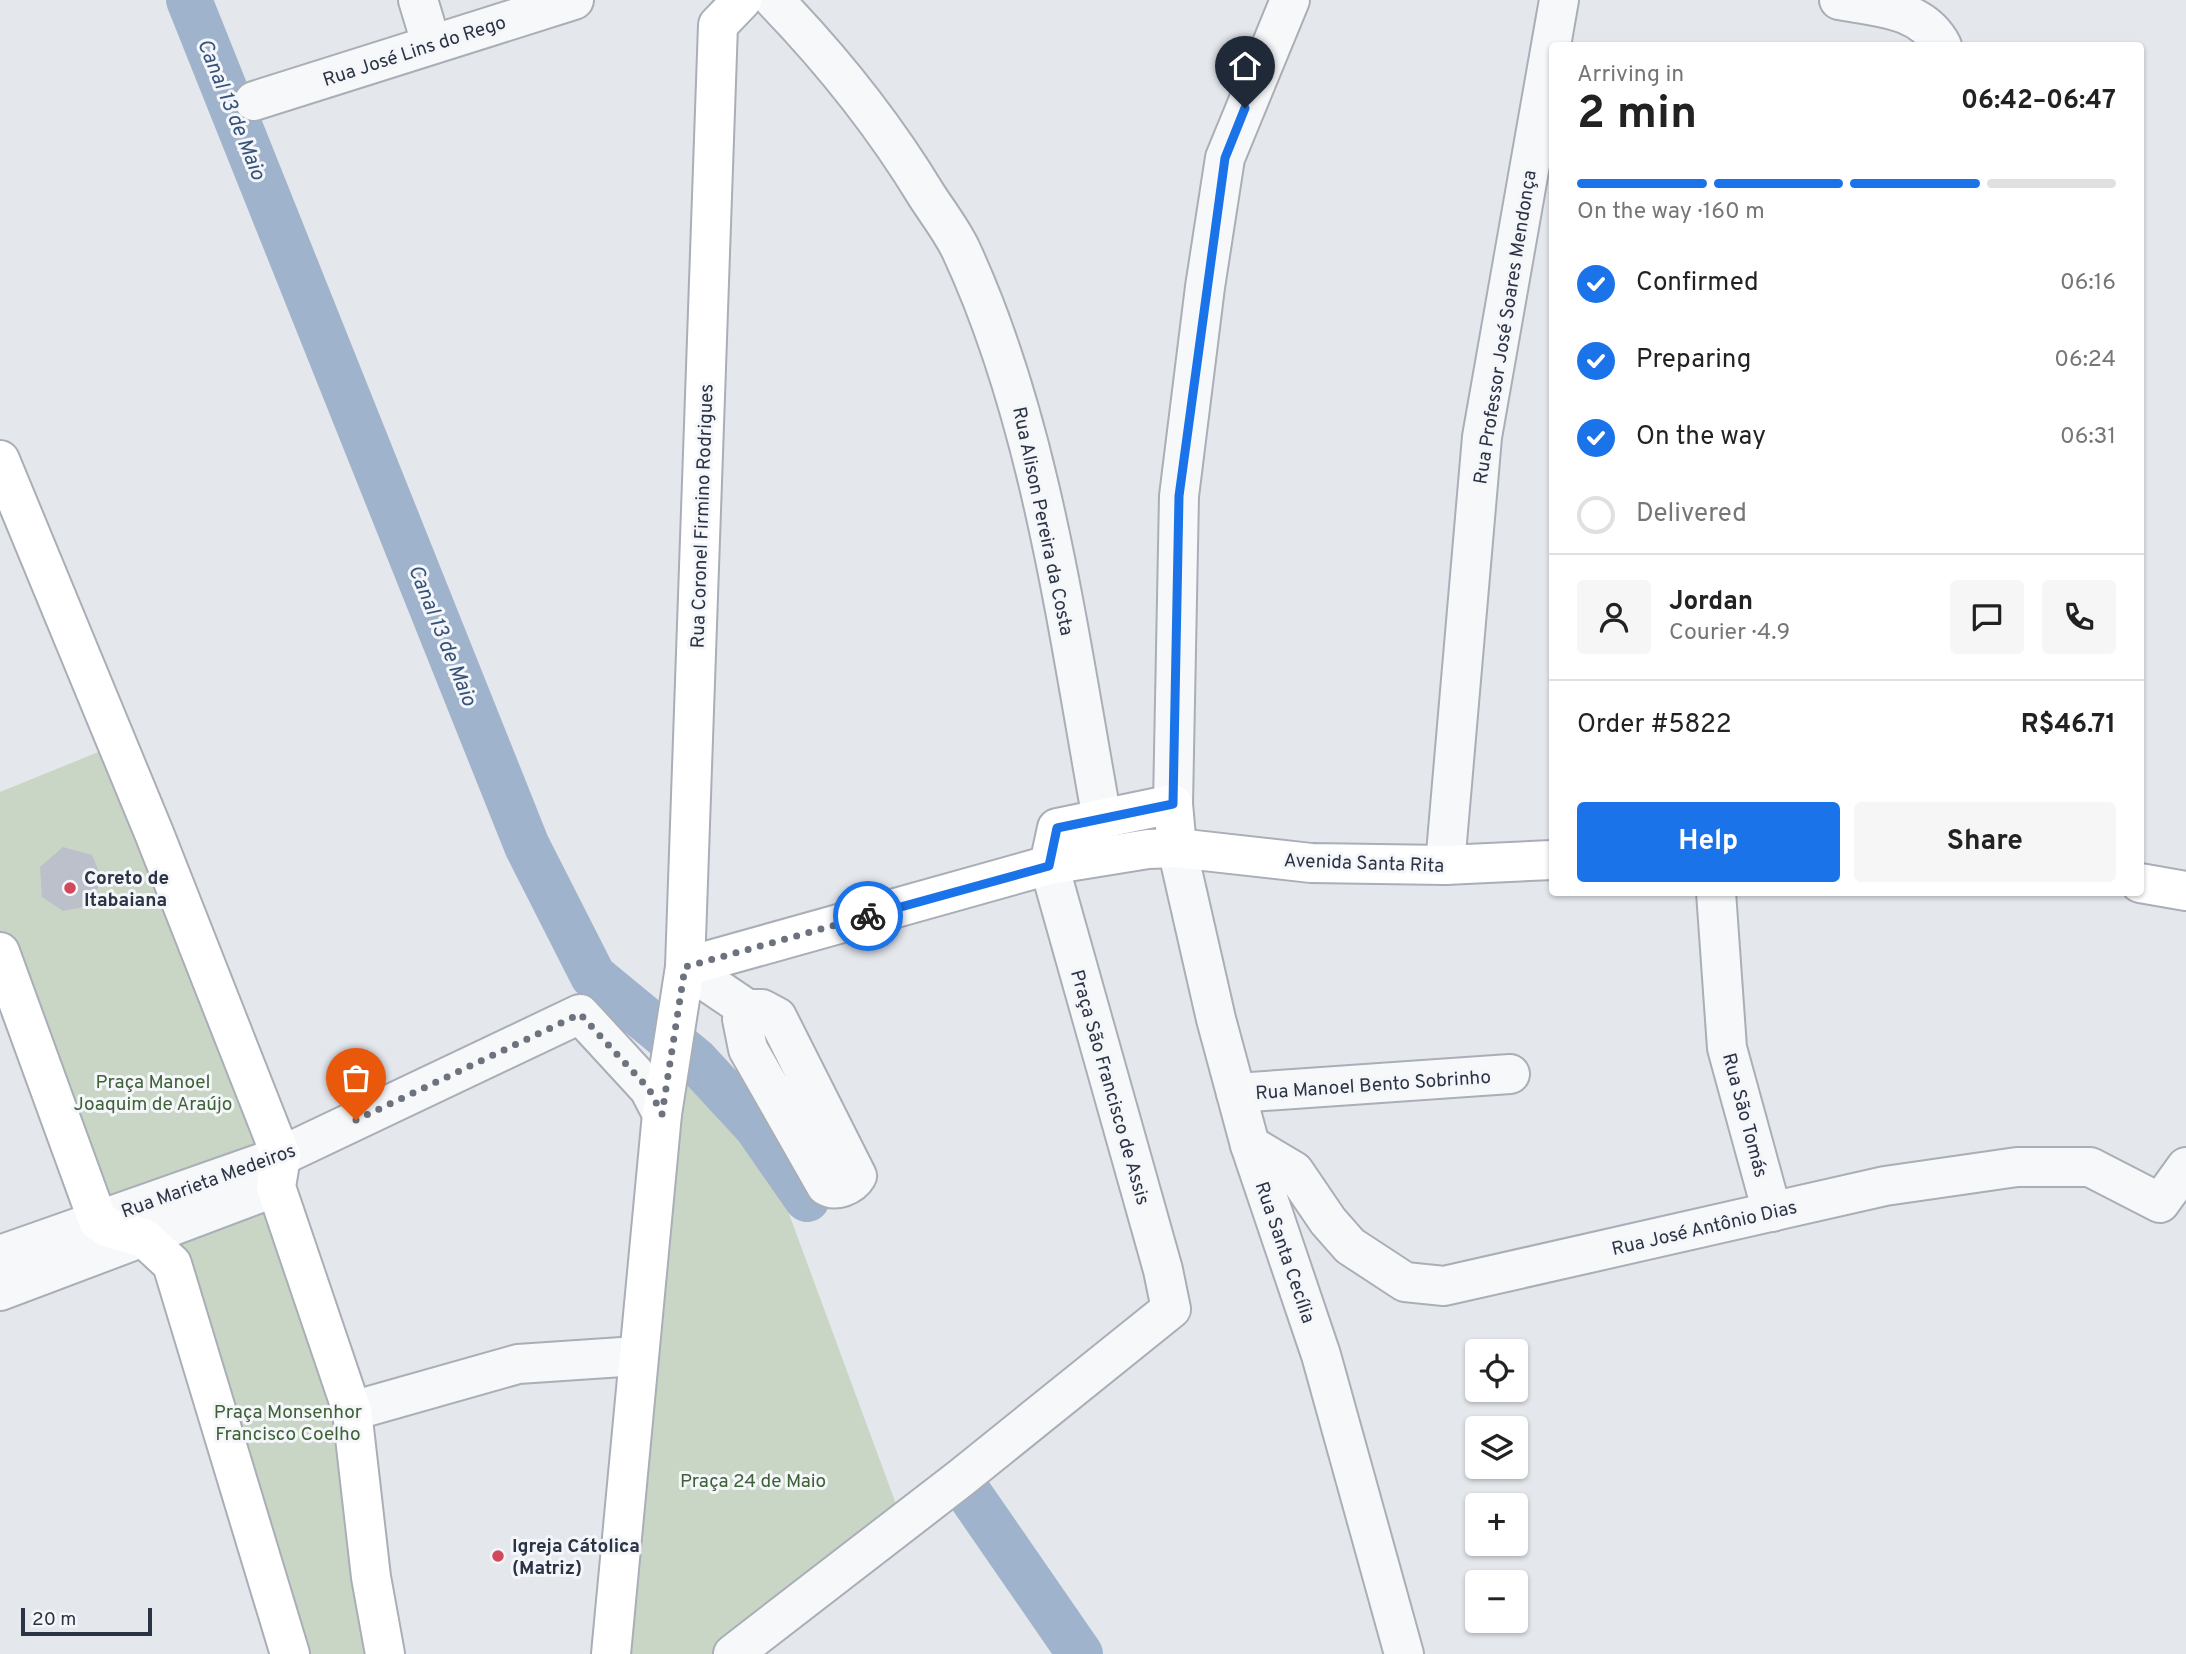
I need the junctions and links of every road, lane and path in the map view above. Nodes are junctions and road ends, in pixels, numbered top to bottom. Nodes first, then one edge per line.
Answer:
1 (418, 0) edge
2 (574, 0) edge
3 (774, 0) edge
4 (1290, 0) edge
5 (1559, 0) edge
6 (1839, 0) edge
7 (725, 8) edge
8 (1552, 42) edge
9 (1939, 42) edge
10 (431, 43) junction
11 (1549, 57) edge
12 (254, 101) dead end
13 (0, 460) edge
14 (1173, 804) junction
15 (1102, 819) junction
16 (1177, 848) junction
17 (1549, 860) edge
18 (1445, 865) junction
19 (1049, 866) junction
20 (2144, 884) edge
21 (2186, 891) edge
22 (1716, 896) edge
23 (0, 952) edge
24 (685, 967) junction
25 (747, 1009) dead end
26 (1510, 1074) dead end
27 (1236, 1093) junction
28 (662, 1114) junction
29 (1250, 1145) junction
30 (2186, 1167) edge
31 (278, 1171) junction
32 (1772, 1212) junction
33 (98, 1221) junction
34 (144, 1238) junction
35 (0, 1255) edge
36 (0, 1291) edge
37 (637, 1356) junction
38 (352, 1410) junction
39 (1396, 1651) edge
40 (290, 1654) edge
41 (384, 1654) edge
42 (611, 1654) edge
43 (733, 1654) edge

1 - 10 street
2 - 10 street, Rua José Lins do Rego
3 - 15 street, Rua Alison Pereira da Costa
4 - 14 street
5 - 8 street, Rua Professor José Soares Mendonça
6 - 9 street
7 - 24 street, Rua Coronel Firmino Rodrigues
10 - 12 street, Rua José Lins do Rego
11 - 18 street, Rua Professor José Soares Mendonça
13 - 31 street
14 - 15 street
14 - 16 street
15 - 19 street
16 - 18 street, Avenida Santa Rita
16 - 19 street, Avenida Santa Rita
16 - 27 street, Rua Santa Cecília
17 - 18 street, Avenida Santa Rita
19 - 24 street, Avenida Santa Rita
19 - 43 street, Praça São Francisco de Assis
20 - 21 street
22 - 32 street, Rua São Tomás
23 - 33 street
24 - 25 street
24 - 28 street, Rua Coronel Firmino Rodrigues
26 - 27 street, Rua Manoel Bento Sobrinho
27 - 29 street, Rua Santa Cecília
28 - 31 street, Rua Marieta Medeiros
28 - 37 street
29 - 32 street, Rua José Antônio Dias
29 - 39 street, Rua Santa Cecília
30 - 32 street, Rua José Antônio Dias
31 - 33 street, Rua Marieta Medeiros
31 - 34 street, Rua Marieta Medeiros
31 - 38 street
33 - 34 street, Rua Marieta Medeiros
33 - 35 street, Rua Marieta Medeiros
34 - 36 street, Rua Marieta Medeiros
34 - 40 street
37 - 38 street
37 - 42 street
38 - 41 street

